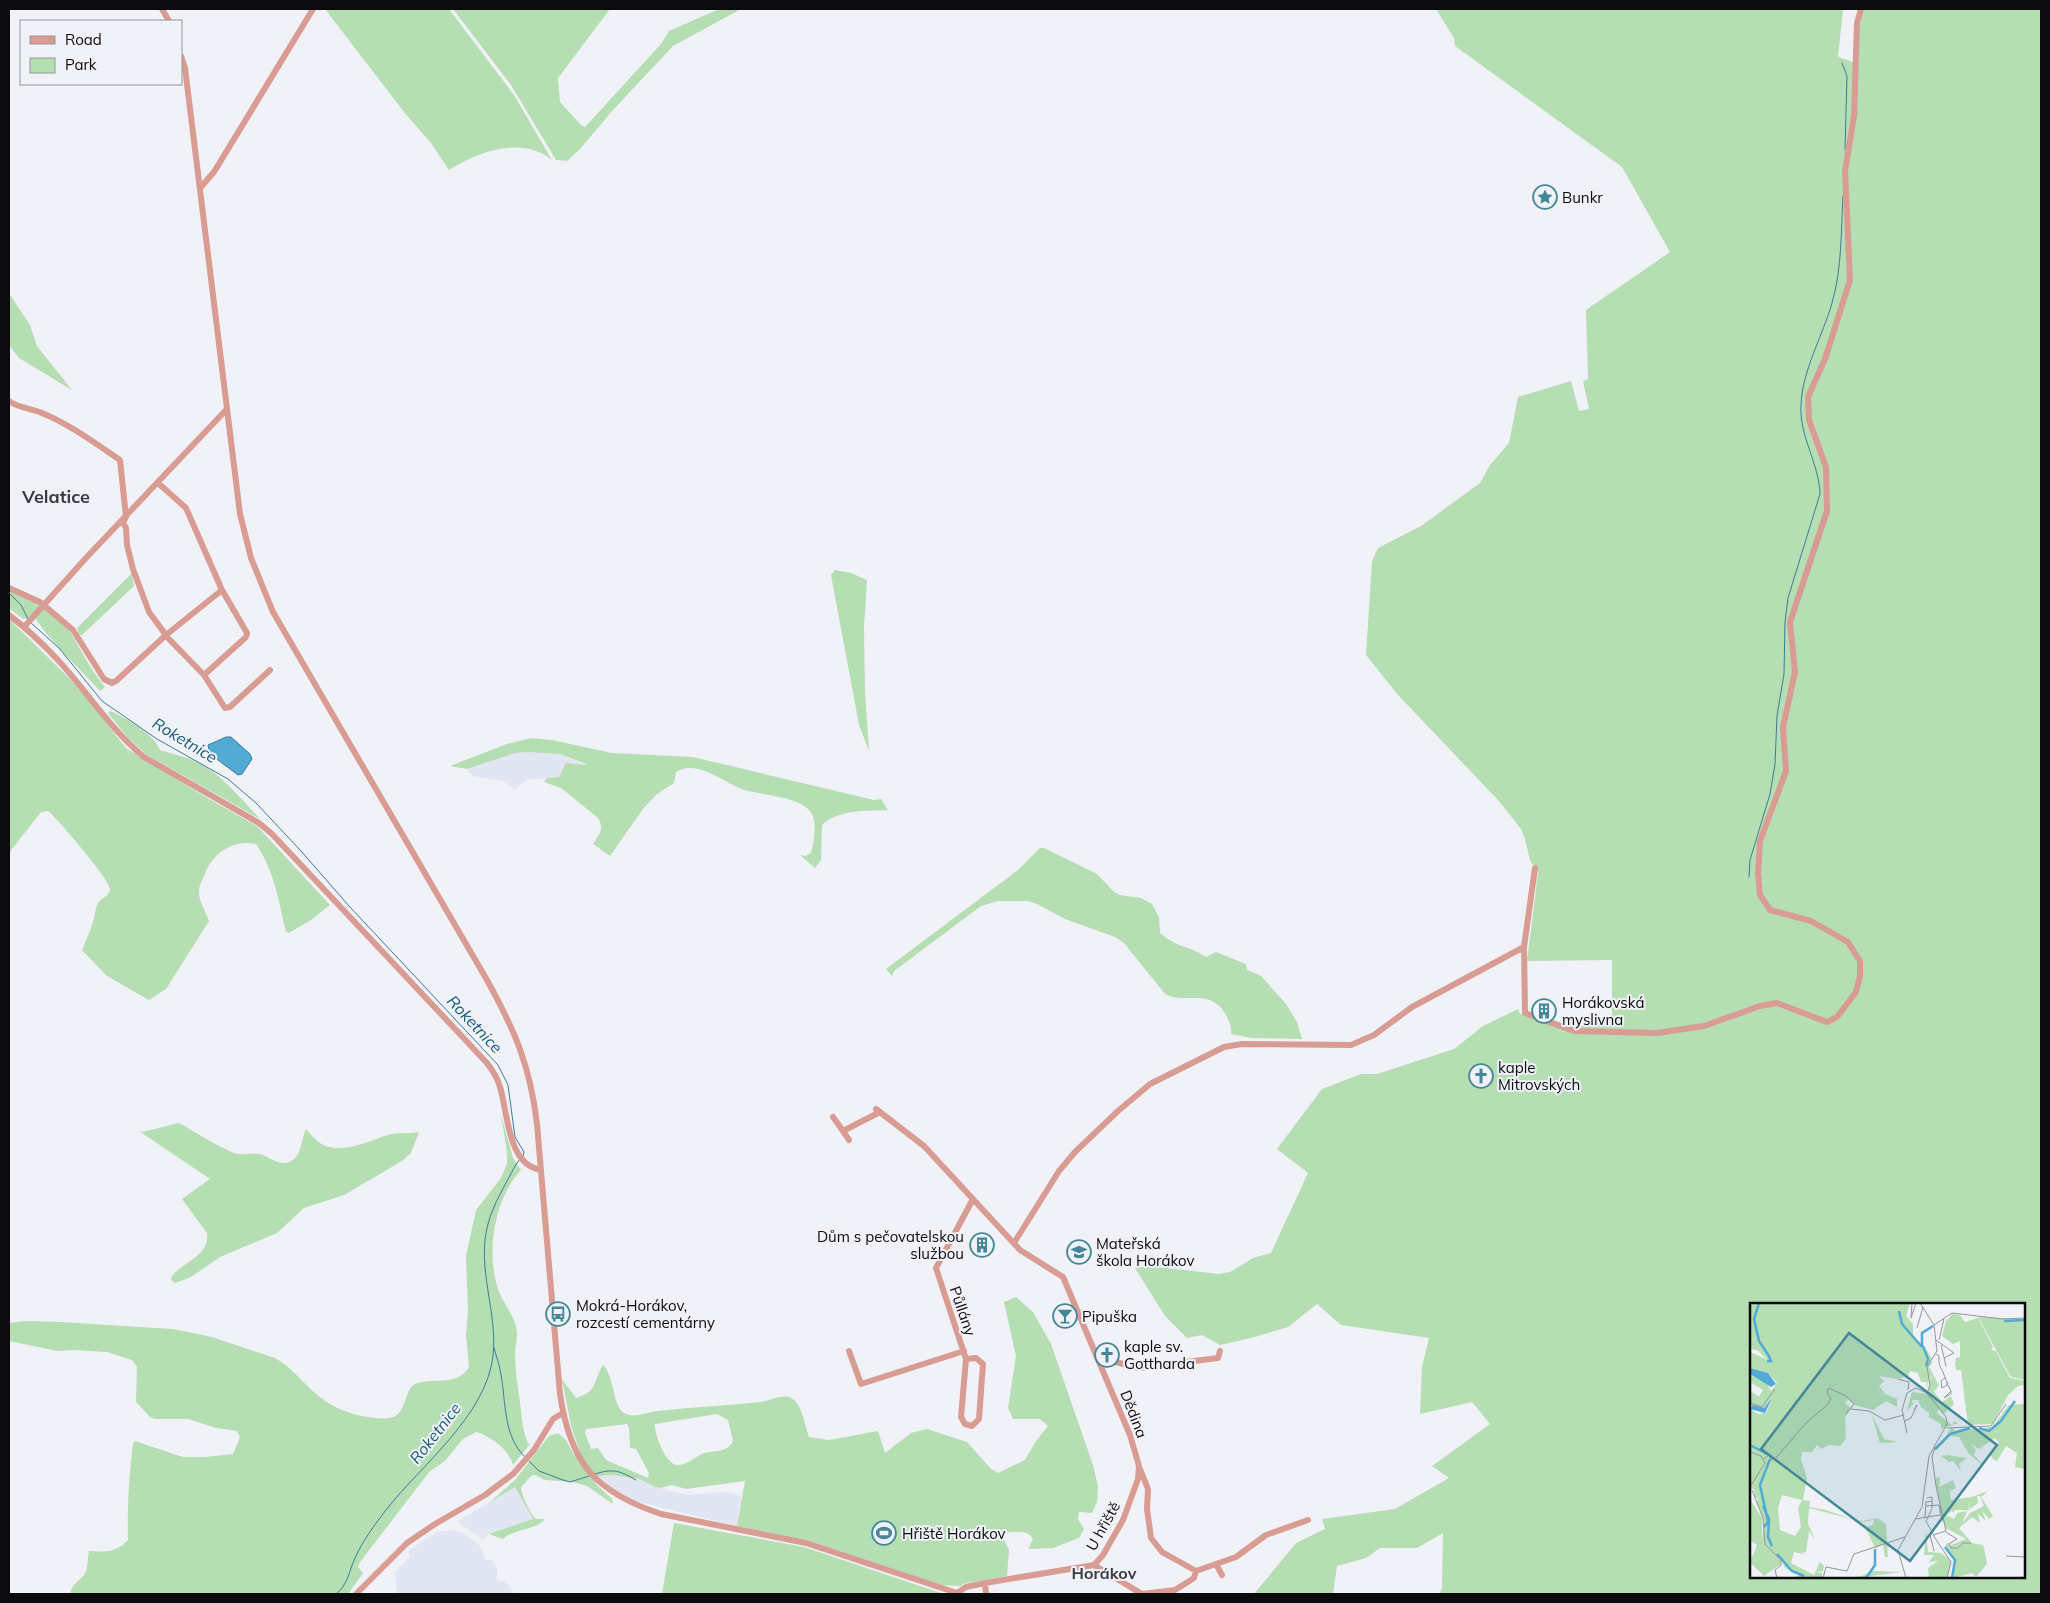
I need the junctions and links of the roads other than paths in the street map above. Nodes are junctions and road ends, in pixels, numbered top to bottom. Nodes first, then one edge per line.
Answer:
1 (162, 9) edge
2 (313, 9) edge
3 (1861, 9) edge
4 (168, 20) edge
5 (182, 58) edge
6 (201, 187) junction
7 (9, 401) edge
8 (228, 409) junction
9 (158, 483) junction
10 (126, 517) junction
11 (9, 588) edge
12 (222, 590) junction
13 (44, 605) junction
14 (9, 615) edge
15 (28, 623) junction
16 (166, 635) junction
17 (270, 670) dead end
18 (204, 674) junction
19 (1535, 868) dead end
20 (1524, 947) junction
21 (833, 1117) dead end
22 (843, 1132) junction
23 (849, 1140) dead end
24 (541, 1170) junction
25 (973, 1199) junction
26 (1014, 1243) junction
27 (849, 1351) dead end
28 (964, 1351) junction
29 (1220, 1351) dead end
30 (966, 1359) junction
31 (1101, 1364) junction
32 (563, 1413) junction
33 (1139, 1466) junction
34 (1138, 1479) joint
35 (1308, 1520) dead end
36 (1216, 1564) junction
37 (1094, 1565) junction
38 (1196, 1571) junction
39 (1222, 1575) dead end
40 (985, 1584) junction
41 (356, 1594) edge
42 (958, 1594) edge
43 (986, 1594) edge

1 - 4 street
2 - 6 street
3 - 20 street
5 - 6 street
6 - 8 street
7 - 10 street
8 - 9 street
8 - 24 street
9 - 10 street
9 - 12 street
10 - 13 street
10 - 16 street
11 - 13 street
12 - 16 street
12 - 18 street
13 - 15 street
13 - 16 street
14 - 15 street
15 - 24 street
16 - 18 street
17 - 18 street
19 - 20 street
20 - 26 street
21 - 22 street
22 - 23 street
22 - 25 street
24 - 32 street
25 - 26 street
25 - 28 street, Půllány
26 - 31 street, Dědina
27 - 28 street, Půllány
28 - 30 street, Půllány
29 - 31 street
30 - 30 street, Půllány
31 - 33 street, Dědina
32 - 41 street
32 - 42 street
33 - 34 street, Dědina
33 - 38 street
34 - 37 street, U hřiště
35 - 36 street
36 - 38 street
36 - 39 street
37 - 38 street
37 - 40 street, U hřiště
40 - 42 street, U hřiště
40 - 43 street

